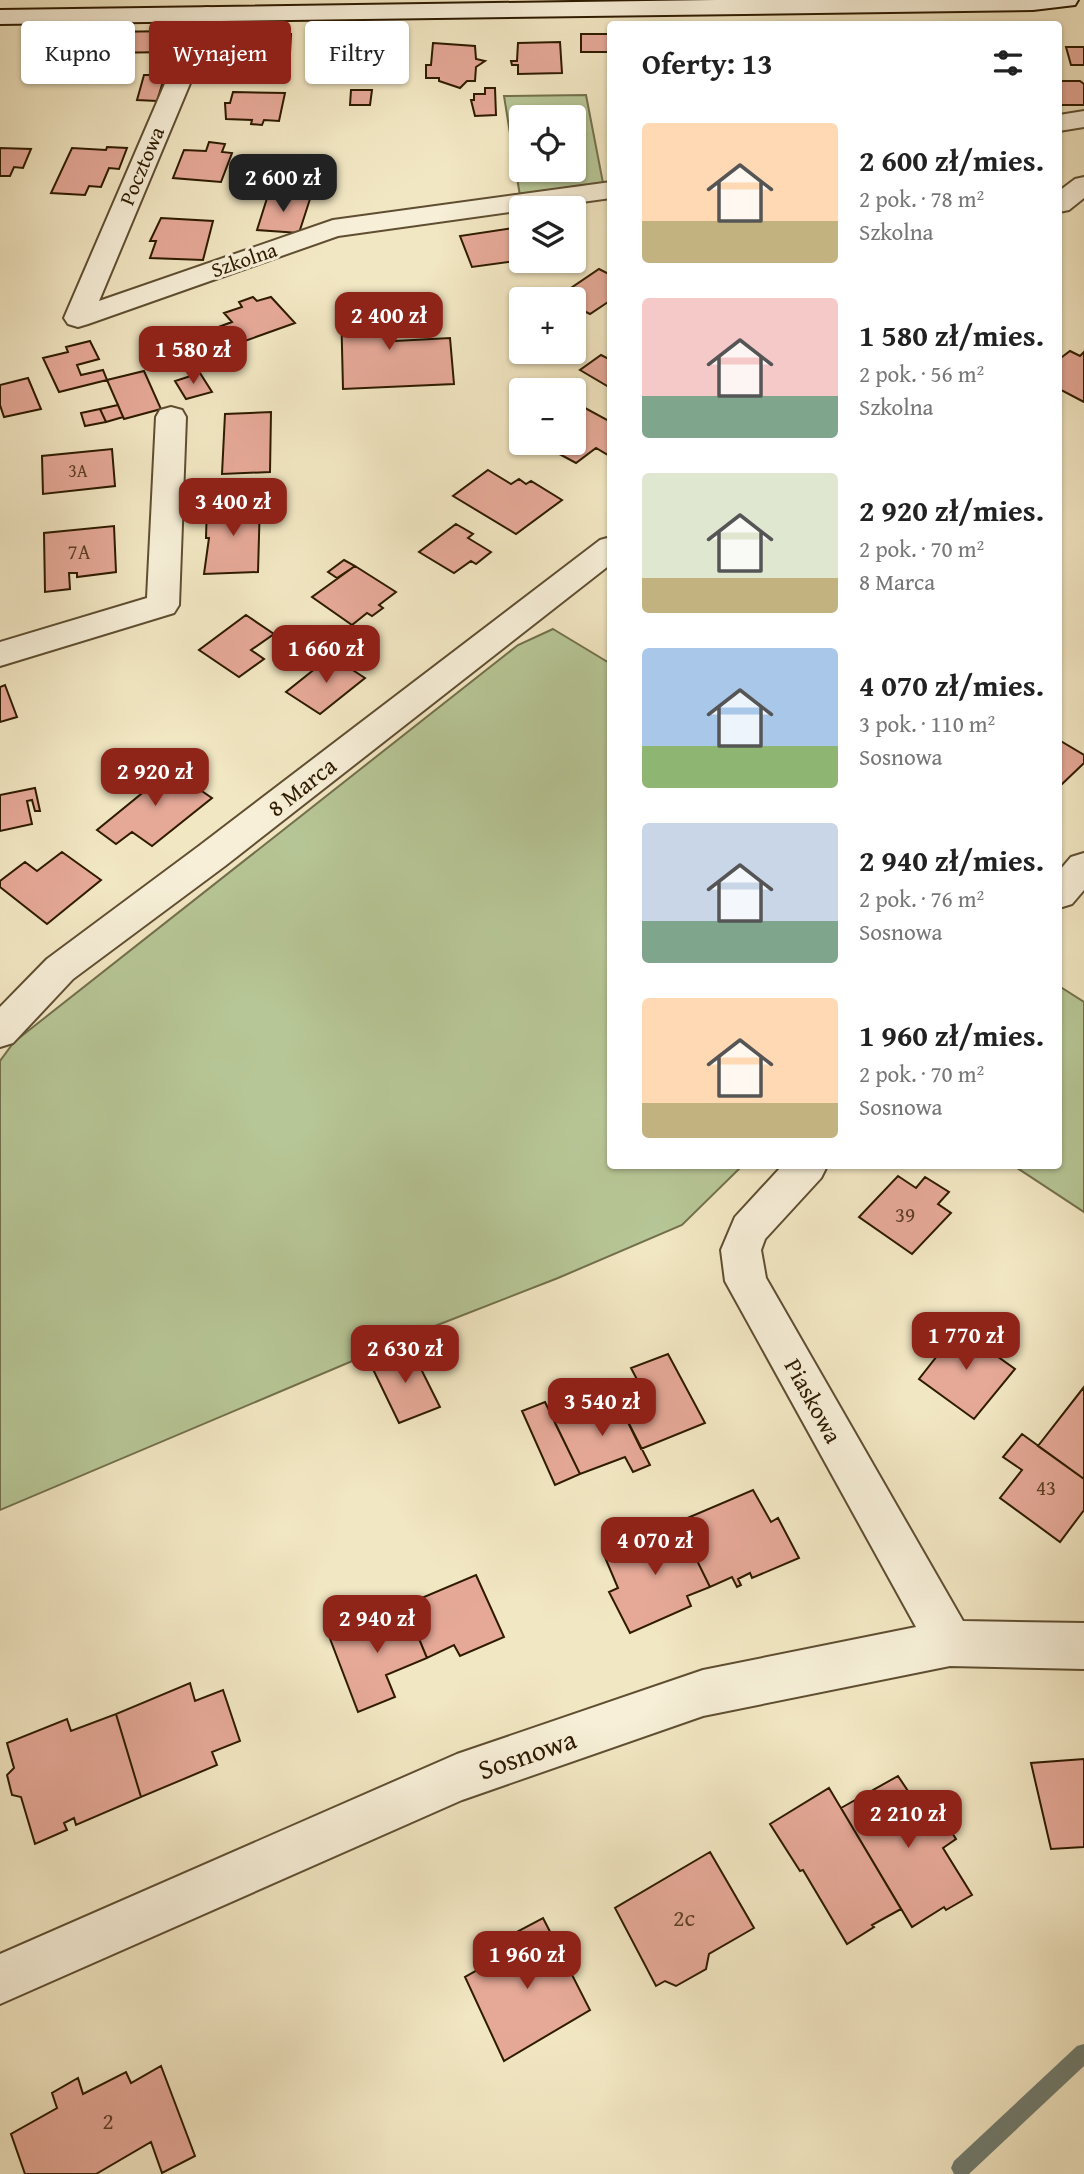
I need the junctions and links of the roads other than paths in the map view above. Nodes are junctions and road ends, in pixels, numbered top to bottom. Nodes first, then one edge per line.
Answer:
1 (1066, 0) edge
2 (207, 14) junction
3 (0, 17) edge
4 (1084, 119) edge
5 (1062, 123) edge
6 (1084, 185) edge
7 (607, 191) edge
8 (1062, 202) edge
9 (78, 318) joint
10 (172, 417) dead end
11 (607, 551) edge
12 (0, 654) edge
13 (1084, 867) edge
14 (1062, 891) edge
15 (0, 1031) edge
16 (804, 1169) edge
17 (950, 1643) junction
18 (1084, 1646) edge
19 (0, 1979) edge

1 - 2 street
2 - 3 street
2 - 9 street, Pocztowa
4 - 5 street
6 - 8 street
7 - 9 street, Szkolna
10 - 12 street
11 - 15 street, 8 Marca
13 - 14 street
16 - 17 street, Piaskowa
17 - 18 street, Sosnowa
17 - 19 street, Sosnowa

